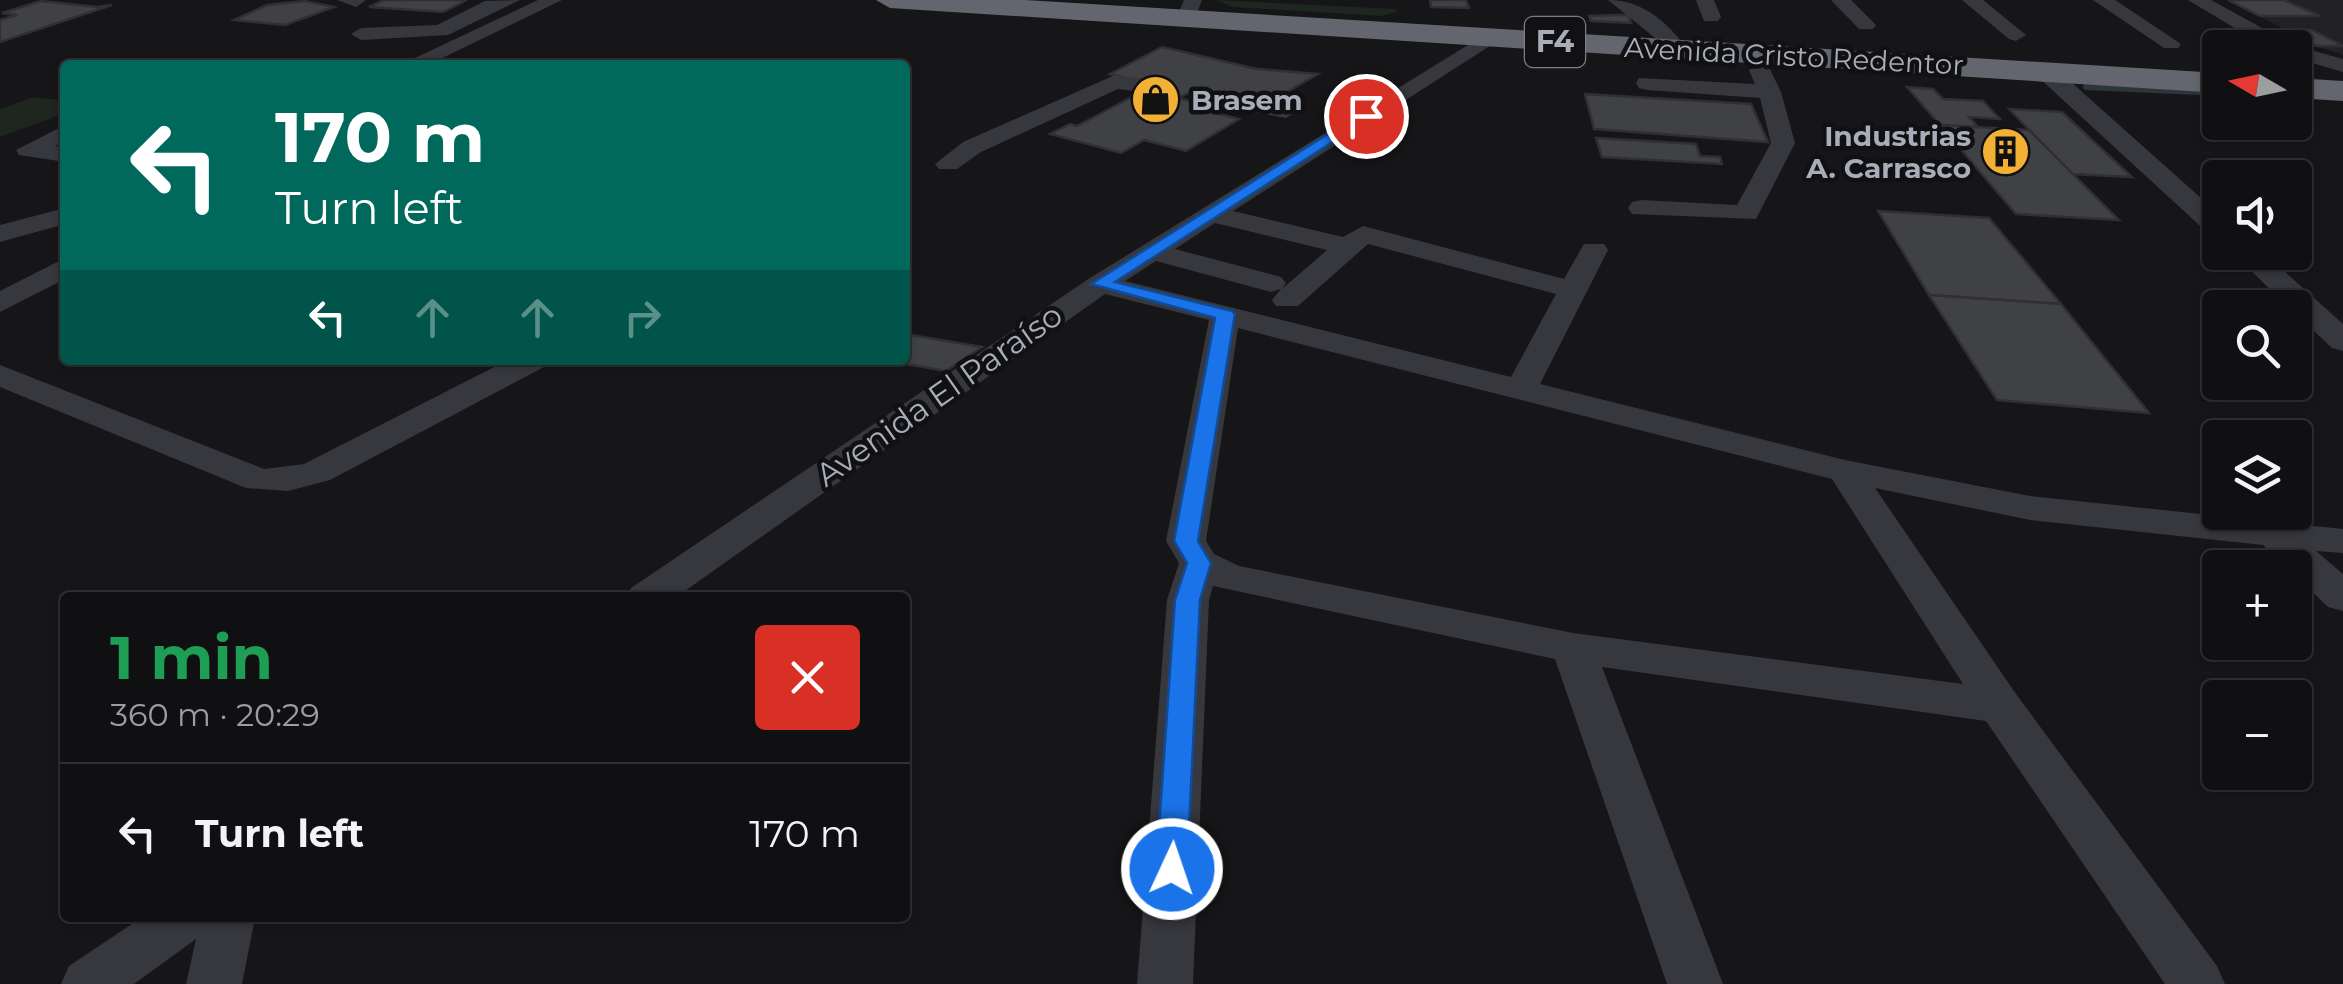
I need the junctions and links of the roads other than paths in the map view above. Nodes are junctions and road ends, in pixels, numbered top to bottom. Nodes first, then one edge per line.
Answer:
1 (346, 0) edge
2 (528, 0) edge
3 (552, 0) edge
4 (890, 0) edge
5 (998, 0) edge
6 (1617, 0) edge
7 (1840, 0) edge
8 (1971, 0) edge
9 (2102, 0) edge
10 (2197, 0) edge
11 (356, 1) edge
12 (1191, 6) edge
13 (510, 9) edge
14 (1866, 25) dead end
15 (2251, 30) edge
16 (361, 34) dead end
17 (2016, 35) dead end
18 (1489, 38) junction
19 (1671, 41) junction
20 (2171, 44) dead end
21 (1753, 54) junction
22 (2312, 57) edge
23 (420, 60) edge
24 (2343, 66) edge
25 (2045, 71) junction
26 (2202, 74) edge
27 (2312, 80) edge
28 (2202, 82) edge
29 (2343, 82) edge
30 (1647, 83) dead end
31 (1159, 87) dead end
32 (2312, 89) edge
33 (1770, 92) junction
34 (2343, 92) edge
35 (1230, 101) dead end
36 (1286, 111) dead end
37 (60, 134) edge
38 (60, 154) edge
39 (948, 164) dead end
40 (1641, 208) dead end
41 (2202, 213) edge
42 (1211, 214) junction
43 (60, 217) edge
44 (7, 229) edge
45 (1349, 247) junction
46 (1594, 250) dead end
47 (1151, 251) junction
48 (60, 270) edge
49 (2266, 270) edge
50 (1100, 284) junction
51 (1573, 290) junction
52 (0, 303) edge
53 (1225, 314) junction
54 (2343, 340) edge
55 (523, 365) edge
56 (0, 376) edge
57 (1522, 389) junction
58 (1845, 471) junction
59 (2274, 534) junction
60 (2343, 541) edge
61 (1199, 563) junction
62 (655, 592) edge
63 (2343, 597) edge
64 (1573, 648) junction
65 (2000, 706) junction
66 (178, 922) edge
67 (227, 922) edge
68 (88, 984) edge
69 (214, 984) edge
70 (1165, 984) edge
71 (1694, 984) edge
72 (2197, 984) edge

1 - 11 street
2 - 13 street
3 - 13 street
4 - 18 highway, Avenida Cristo Redentor / F4
5 - 12 highway, Avenida Cristo Redentor / F4
6 - 19 street
7 - 14 street
8 - 17 street
9 - 20 street
10 - 15 street
12 - 19 highway, Avenida Cristo Redentor / F4
13 - 16 street
13 - 23 street
18 - 21 highway, Avenida Cristo Redentor / F4
18 - 42 street, Avenida El Paraíso
19 - 26 highway, Avenida Cristo Redentor / F4
21 - 25 highway, Avenida Cristo Redentor / F4
21 - 33 street
22 - 24 street
25 - 28 highway, Avenida Cristo Redentor / F4
25 - 41 street
27 - 29 highway
30 - 33 street
31 - 39 street
32 - 34 highway
33 - 40 street
35 - 36 street
37 - 38 street
42 - 45 street
42 - 47 street, Avenida El Paraíso
43 - 44 street
45 - 47 street
45 - 51 street
46 - 51 street
47 - 50 street, Avenida El Paraíso
48 - 52 street
49 - 54 street
50 - 53 street
50 - 62 street, Avenida El Paraíso
51 - 57 street
53 - 57 street
53 - 61 street
55 - 56 street
57 - 58 street
58 - 59 street
58 - 65 street
59 - 60 street
59 - 63 street
61 - 64 street
61 - 70 street
64 - 65 street
64 - 71 street
65 - 72 street
66 - 68 street
67 - 69 street

